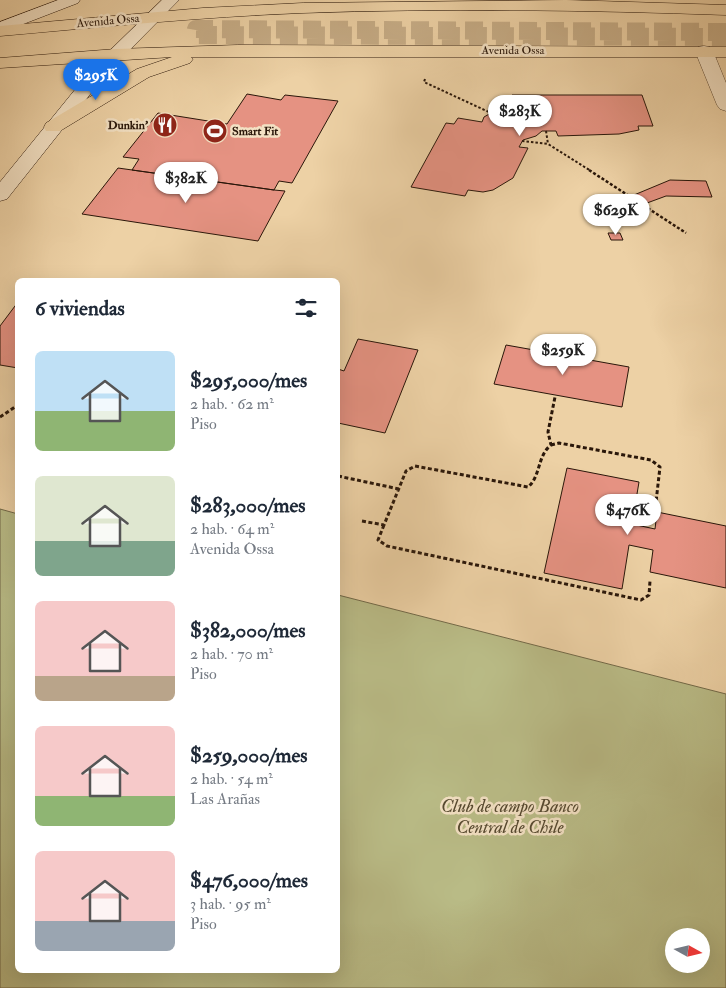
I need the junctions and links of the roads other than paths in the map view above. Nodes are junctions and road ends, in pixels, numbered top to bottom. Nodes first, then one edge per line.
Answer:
1 (72, 0) edge
2 (171, 0) edge
3 (265, 0) edge
4 (378, 3) edge
5 (303, 8) junction
6 (726, 10) edge
7 (152, 17) junction
8 (0, 30) edge
9 (238, 50) junction
10 (704, 51) junction
11 (726, 52) edge
12 (116, 54) junction
13 (0, 64) edge
14 (726, 105) edge
15 (53, 127) junction
16 (0, 195) edge

1 - 8 main road
2 - 7 main road
3 - 5 main road
4 - 5 main road, Avenida Ossa
4 - 6 main road, Avenida Ossa
5 - 7 main road, Avenida Ossa
7 - 8 main road, Avenida Ossa
7 - 12 main road
9 - 10 main road, Avenida Ossa
9 - 12 main road, Avenida Ossa
9 - 15 main road
10 - 11 main road, Avenida Ossa
10 - 14 main road
12 - 13 main road, Avenida Ossa
12 - 15 main road
15 - 16 main road

